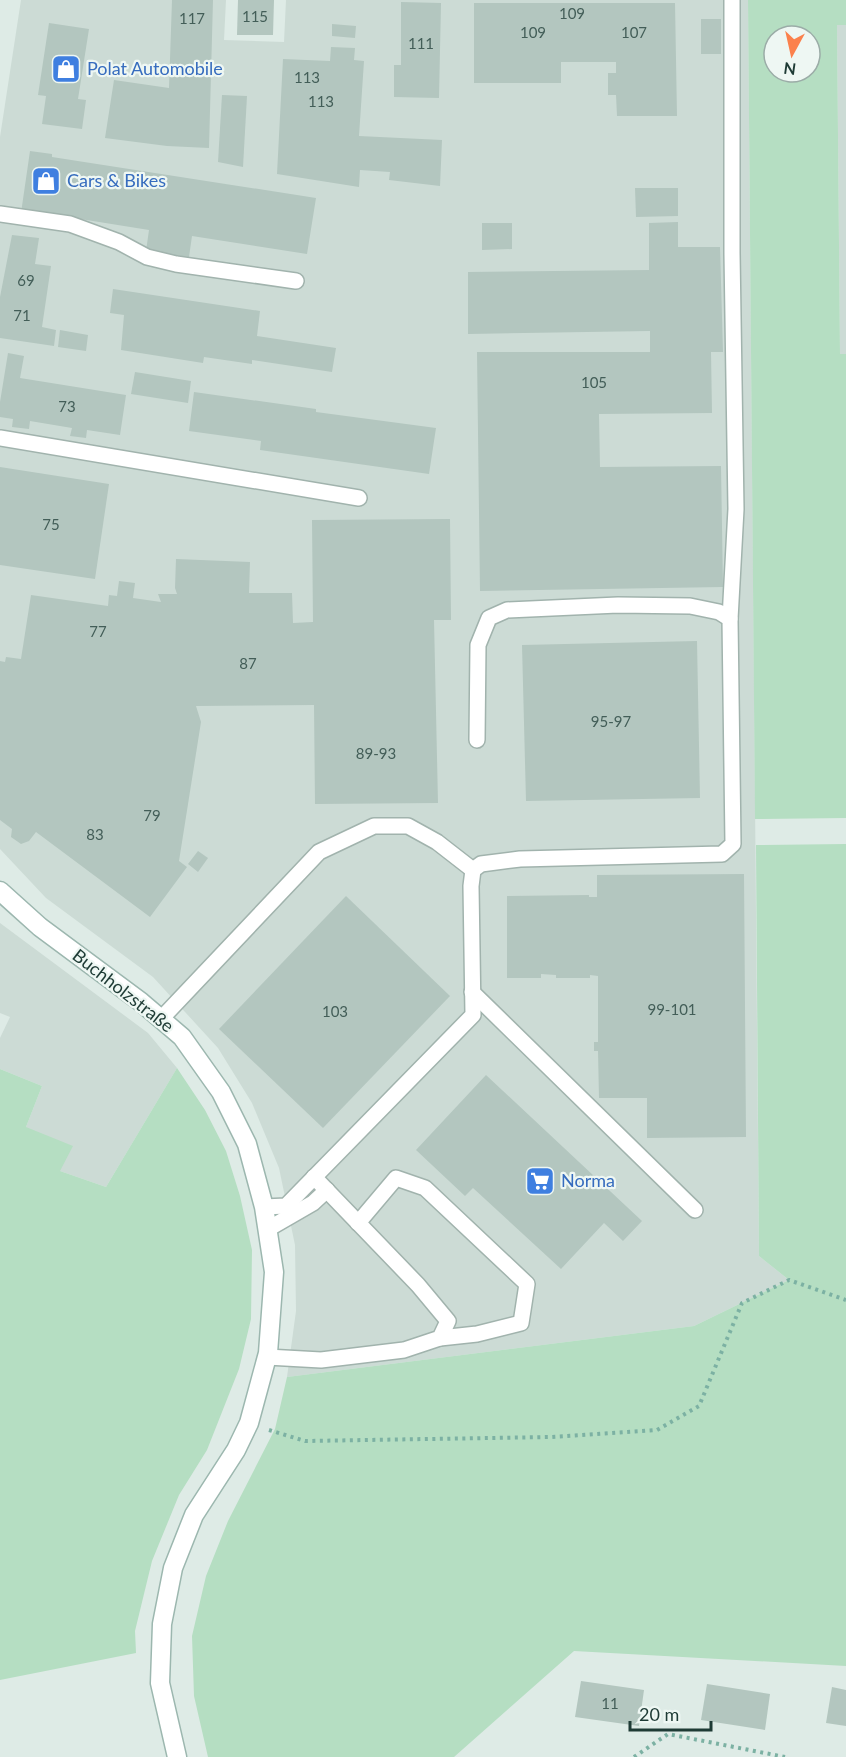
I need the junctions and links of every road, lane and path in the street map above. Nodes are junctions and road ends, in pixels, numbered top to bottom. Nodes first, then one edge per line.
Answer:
1 (732, 0) edge
2 (0, 214) edge
3 (296, 281) dead end
4 (0, 438) edge
5 (359, 498) dead end
6 (730, 619) junction
7 (477, 740) dead end
8 (473, 870) junction
9 (0, 891) edge
10 (472, 992) junction
11 (161, 1019) junction
12 (314, 1177) junction
13 (327, 1190) junction
14 (264, 1207) junction
15 (695, 1210) dead end
16 (358, 1223) junction
17 (268, 1229) junction
18 (846, 1300) edge
19 (440, 1338) junction
20 (267, 1357) junction
21 (249, 1423) junction
22 (177, 1757) edge
23 (634, 1757) edge
24 (785, 1757) edge

1 - 6 lane
2 - 3 lane
4 - 5 lane
6 - 7 lane
6 - 8 lane
8 - 10 lane
8 - 11 lane
9 - 11 street, Buchholzstraße
10 - 12 lane
10 - 15 lane
11 - 14 street, Buchholzstraße
12 - 13 lane
12 - 14 lane
13 - 16 lane
13 - 17 lane
14 - 17 street, Buchholzstraße
16 - 19 lane
16 - 19 lane
17 - 20 street, Buchholzstraße
18 - 21 path
19 - 20 lane
20 - 21 street, Buchholzstraße
21 - 22 street, Buchholzstraße
23 - 24 path

